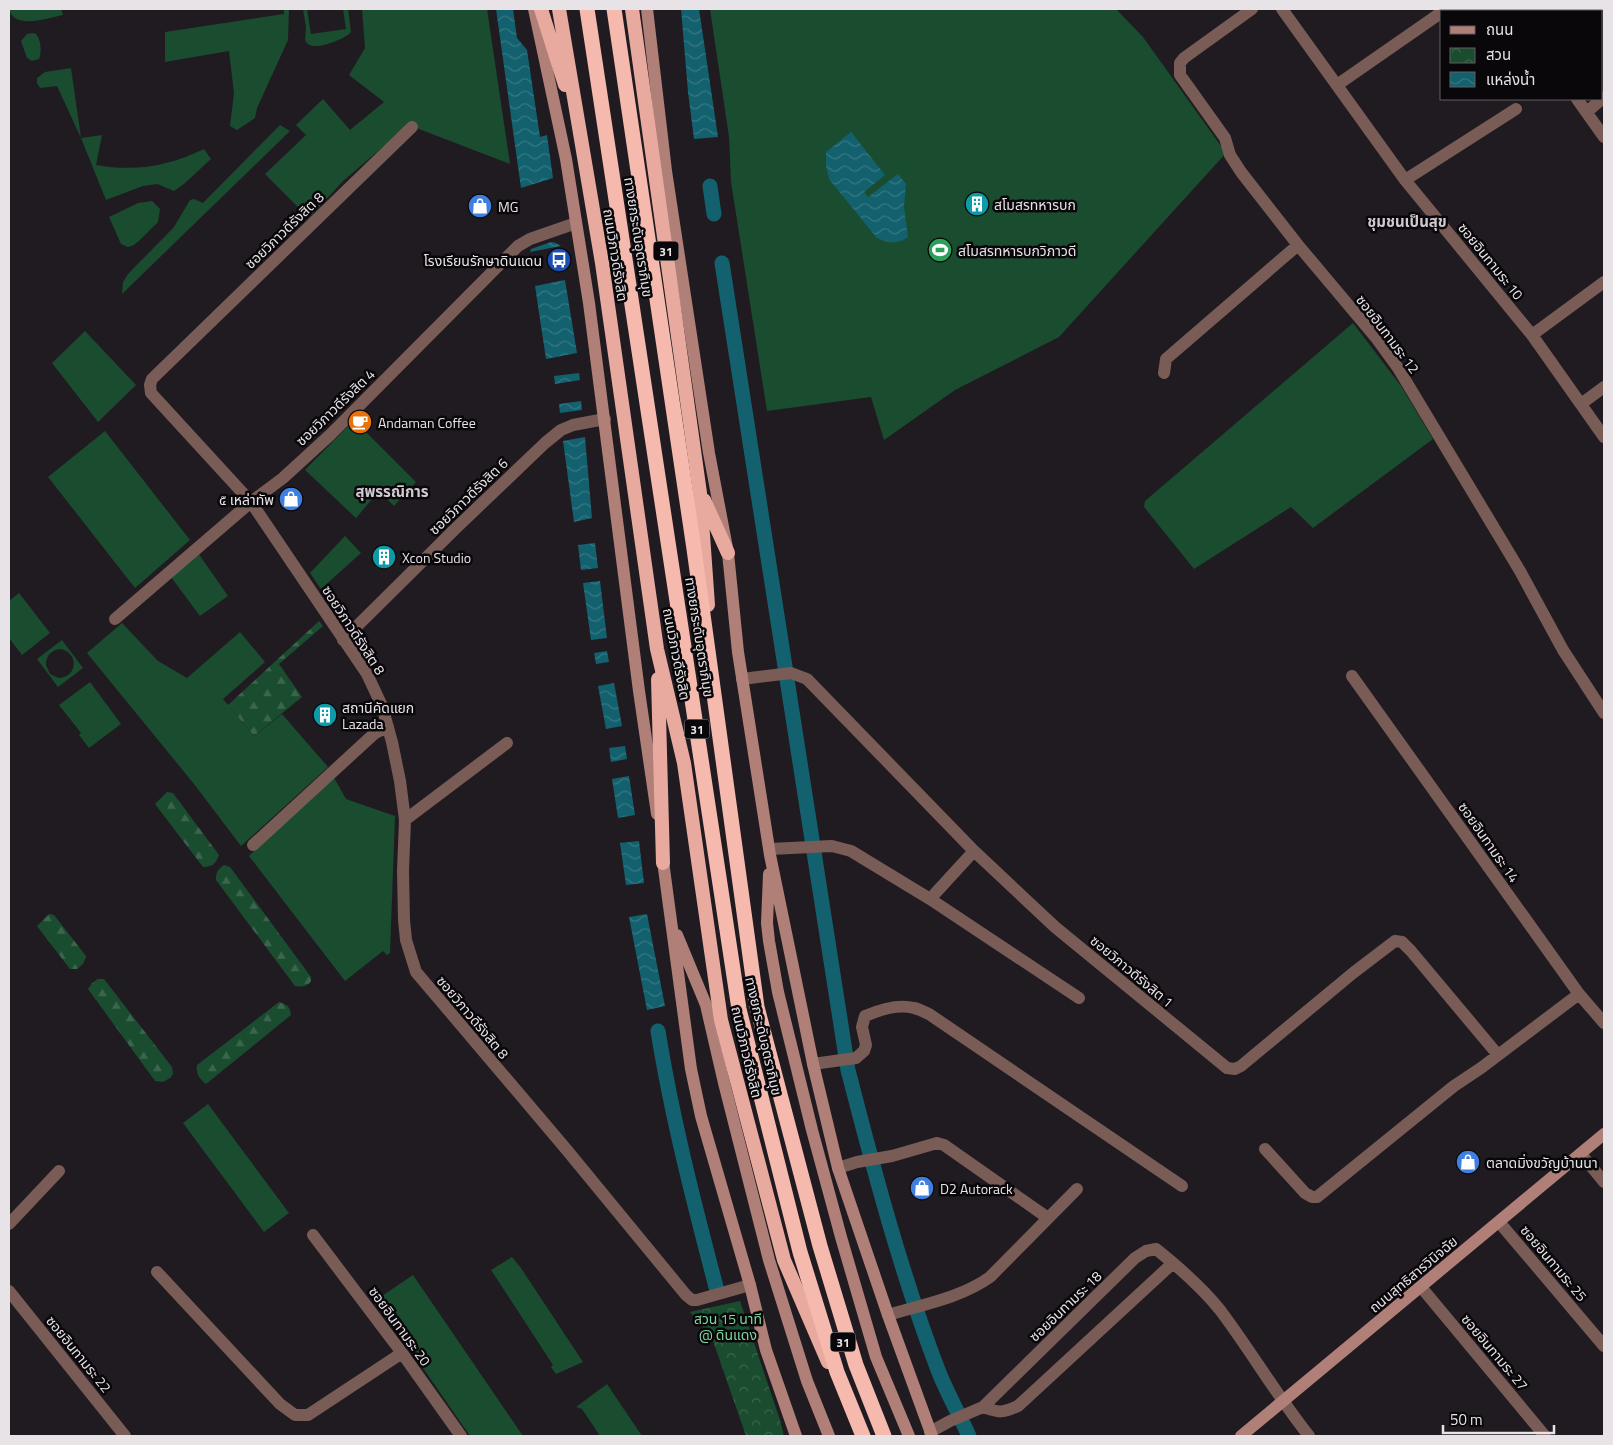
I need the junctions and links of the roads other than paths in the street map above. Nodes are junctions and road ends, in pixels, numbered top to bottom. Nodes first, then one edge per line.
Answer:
1 (534, 9) edge
2 (541, 9) edge
3 (559, 9) edge
4 (587, 9) edge
5 (614, 9) edge
6 (632, 9) edge
7 (647, 9) edge
8 (1252, 9) edge
9 (1282, 9) edge
10 (1440, 13) edge
11 (1337, 85) junction
12 (1578, 100) edge
13 (1601, 100) edge
14 (1516, 110) dead end
15 (1587, 112) junction
16 (412, 127) dead end
17 (579, 131) junction
18 (1604, 137) edge
19 (1405, 180) junction
20 (576, 223) junction
21 (1298, 246) junction
22 (1604, 282) edge
23 (1532, 335) junction
24 (1164, 372) dead end
25 (1604, 387) edge
26 (1581, 404) junction
27 (605, 419) junction
28 (1604, 437) edge
29 (700, 493) junction
30 (251, 502) junction
31 (728, 553) junction
32 (115, 619) dead end
33 (344, 640) junction
34 (657, 649) junction
35 (1352, 676) dead end
36 (742, 680) junction
37 (1604, 713) edge
38 (388, 727) junction
39 (507, 743) dead end
40 (405, 820) junction
41 (253, 845) dead end
42 (974, 851) junction
43 (770, 852) junction
44 (664, 863) junction
45 (930, 900) junction
46 (671, 919) junction
47 (1579, 994) junction
48 (1079, 998) dead end
49 (1604, 1023) edge
50 (1498, 1055) junction
51 (813, 1064) junction
52 (1604, 1134) edge
53 (1265, 1150) dead end
54 (1581, 1154) junction
55 (838, 1168) junction
56 (59, 1171) dead end
57 (1604, 1182) edge
58 (1182, 1186) dead end
59 (1077, 1189) dead end
60 (1048, 1218) junction
61 (1499, 1222) junction
62 (9, 1224) edge
63 (313, 1235) dead end
64 (1174, 1263) junction
65 (157, 1272) dead end
66 (750, 1285) junction
67 (1422, 1287) junction
68 (9, 1291) edge
69 (888, 1315) junction
70 (1604, 1346) edge
71 (402, 1353) junction
72 (1283, 1400) junction
73 (983, 1407) junction
74 (928, 1432) edge
75 (125, 1436) edge
76 (461, 1436) edge
77 (796, 1436) edge
78 (829, 1436) edge
79 (857, 1436) edge
80 (863, 1436) edge
81 (878, 1436) edge
82 (884, 1436) edge
83 (909, 1436) edge
84 (1241, 1436) edge
85 (1309, 1436) edge
86 (1545, 1436) edge

1 - 20 main road
2 - 17 highway
3 - 17 highway, ถนนวิภาวดีรังสิต / 31
4 - 80 highway, ทางยกระดับอุตราภิมุข / 31
5 - 82 highway, ทางยกระดับอุตราภิมุข / 31
6 - 29 highway, ถนนวิภาวดีรังสิต / 31
7 - 31 main road, 31
8 - 21 street, ซอยอินทามระ 12
9 - 11 street, ซอยอินทามระ 10
10 - 11 street
11 - 19 street, ซอยอินทามระ 10
12 - 15 street
13 - 15 street
14 - 19 street
15 - 18 street
16 - 30 street, ซอยวิภาวดีรังสิต 8
17 - 34 highway, ถนนวิภาวดีรังสิต / 31
19 - 23 street, ซอยอินทามระ 10
20 - 27 main road
20 - 30 street, ซอยวิภาวดีรังสิต 4
21 - 24 street
21 - 37 street, ซอยอินทามระ 12
22 - 23 street
23 - 26 street, ซอยอินทามระ 10
25 - 26 street
26 - 28 street, ซอยอินทามระ 10
27 - 33 street, ซอยวิภาวดีรังสิต 6
27 - 44 main road
29 - 31 highway
29 - 81 highway, ถนนวิภาวดีรังสิต / 31
30 - 32 street, ซอยวิภาวดีรังสิต 4
30 - 33 street, ซอยวิภาวดีรังสิต 8
31 - 36 main road, 31
33 - 38 street, ซอยวิภาวดีรังสิต 8
34 - 44 highway
34 - 79 highway, ถนนวิภาวดีรังสิต / 31
35 - 47 street, ซอยอินทามระ 14
36 - 42 street, ซอยวิภาวดีรังสิต 1
36 - 43 main road, 31
38 - 40 street, ซอยวิภาวดีรังสิต 8
38 - 41 street
39 - 40 street
40 - 66 street, ซอยวิภาวดีรังสิต 8
42 - 45 street
42 - 50 street, ซอยวิภาวดีรังสิต 1
43 - 45 street
43 - 51 main road, 31
43 - 83 main road, 31
44 - 46 main road
45 - 48 street
46 - 66 main road
46 - 78 main road
47 - 49 street, ซอยอินทามระ 14
47 - 50 street
50 - 53 street
51 - 55 main road, 31
51 - 58 street
52 - 54 main road, ถนนสุทธิสารวินิจฉัย
54 - 57 street
54 - 61 main road, ถนนสุทธิสารวินิจฉัย
55 - 60 street
55 - 69 main road, 31
56 - 62 street
59 - 60 street
60 - 69 street
61 - 67 main road, ถนนสุทธิสารวินิจฉัย
61 - 70 street, ซอยอินทามระ 25
63 - 71 street, ซอยอินทามระ 20
64 - 72 street, ซอยอินทามระ 18
64 - 73 street
64 - 73 street, ซอยอินทามระ 18
65 - 71 street
66 - 77 main road
67 - 72 main road, ถนนสุทธิสารวินิจฉัย
67 - 86 street, ซอยอินทามระ 27
68 - 75 street, ซอยอินทามระ 22
69 - 74 main road, 31
71 - 76 street, ซอยอินทามระ 20
72 - 84 main road, ถนนสุทธิสารวินิจฉัย
72 - 85 street, ซอยอินทามระ 18
73 - 74 street, ซอยอินทามระ 18

